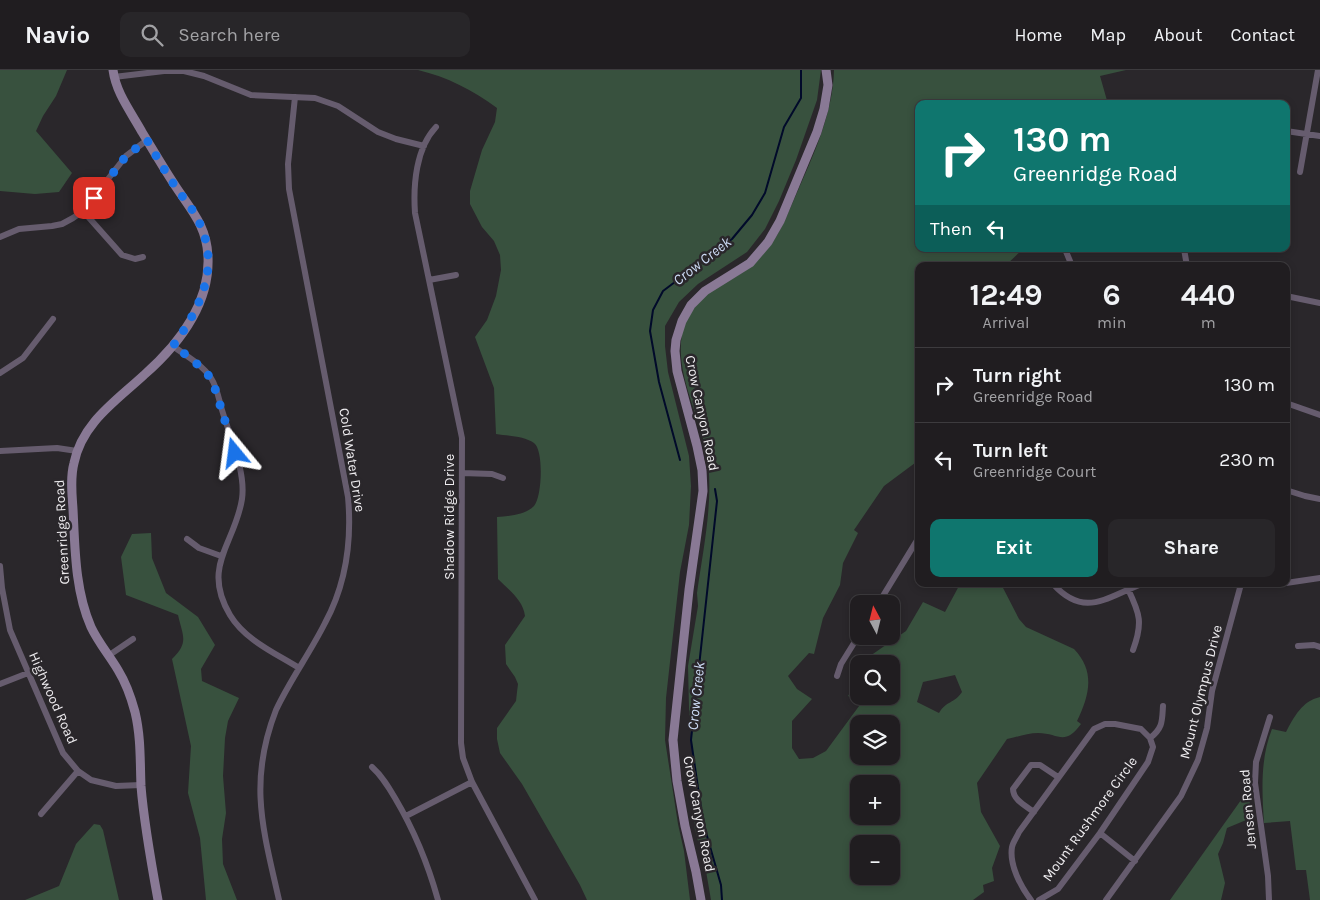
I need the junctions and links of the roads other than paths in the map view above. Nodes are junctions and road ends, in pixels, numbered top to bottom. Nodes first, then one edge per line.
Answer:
1 (826, 70) edge
2 (1318, 70) edge
3 (113, 73) edge
4 (295, 98) junction
5 (436, 126) dead end
6 (1290, 132) edge
7 (1306, 134) junction
8 (1320, 136) edge
9 (147, 140) junction
10 (424, 146) junction
11 (1300, 172) dead end
12 (83, 211) junction
13 (0, 237) edge
14 (143, 257) dead end
15 (456, 275) dead end
16 (429, 280) junction
17 (1290, 297) edge
18 (1320, 303) edge
19 (53, 319) dead end
20 (173, 346) junction
21 (0, 373) edge
22 (1290, 404) edge
23 (1320, 415) edge
24 (0, 451) edge
25 (77, 451) junction
26 (462, 473) junction
27 (503, 478) dead end
28 (1290, 491) edge
29 (1320, 500) edge
30 (187, 539) dead end
31 (915, 544) edge
32 (221, 556) junction
33 (0, 566) edge
34 (1320, 578) edge
35 (1290, 583) edge
36 (1056, 587) edge
37 (1134, 587) edge
38 (1240, 587) edge
39 (1128, 589) junction
40 (884, 595) edge
41 (134, 639) dead end
42 (853, 645) edge
43 (1298, 646) dead end
44 (1320, 646) edge
45 (1133, 650) dead end
46 (108, 656) junction
47 (299, 668) junction
48 (28, 673) junction
49 (837, 676) dead end
50 (0, 684) edge
51 (1163, 706) dead end
52 (1270, 717) dead end
53 (1150, 738) junction
54 (372, 767) dead end
55 (78, 771) junction
56 (1058, 777) junction
57 (472, 782) junction
58 (141, 785) junction
59 (1034, 812) junction
60 (41, 814) dead end
61 (406, 816) junction
62 (1100, 833) junction
63 (1136, 861) junction
64 (158, 900) edge
65 (279, 900) edge
66 (438, 900) edge
67 (535, 900) edge
68 (701, 900) edge
69 (1031, 900) edge
70 (1039, 900) edge
71 (1106, 900) edge
72 (1269, 900) edge

1 - 68 street, Crow Canyon Road
2 - 7 street
3 - 4 street
3 - 9 street, Greenridge Road
4 - 10 street
4 - 47 street, Cold Water Drive
5 - 10 street, Shadow Ridge Drive
6 - 7 street
7 - 8 street
7 - 11 street
9 - 12 street
9 - 20 street, Greenridge Road
10 - 16 street, Shadow Ridge Drive
12 - 13 street
12 - 14 street
15 - 16 street
16 - 26 street, Shadow Ridge Drive
17 - 18 street
19 - 21 street
20 - 25 street, Greenridge Road
20 - 32 street
22 - 23 street
24 - 25 street
25 - 46 street, Greenridge Road
26 - 27 street
26 - 57 street, Shadow Ridge Drive
28 - 29 street
30 - 32 street
31 - 40 street
32 - 47 street
33 - 48 street, Highwood Road
34 - 35 street
36 - 39 street
37 - 39 street
38 - 63 street, Mount Olympus Drive
39 - 45 street
41 - 46 street
42 - 49 street
43 - 44 street
46 - 58 street, Greenridge Road
47 - 65 street, Cold Water Drive
48 - 50 street
48 - 55 street, Highwood Road
51 - 53 street
52 - 72 street, Jensen Road
53 - 56 street, Mount Rushmore Circle
53 - 62 street, Mount Rushmore Circle
54 - 61 street
55 - 58 street, Highwood Road
55 - 60 street
56 - 59 street, Mount Rushmore Circle
56 - 59 street
57 - 61 street
57 - 67 street, Shadow Ridge Drive
58 - 64 street, Greenridge Road
59 - 69 street, Mount Rushmore Circle
61 - 66 street
62 - 63 street
62 - 70 street, Mount Rushmore Circle
63 - 71 street, Mount Olympus Drive

